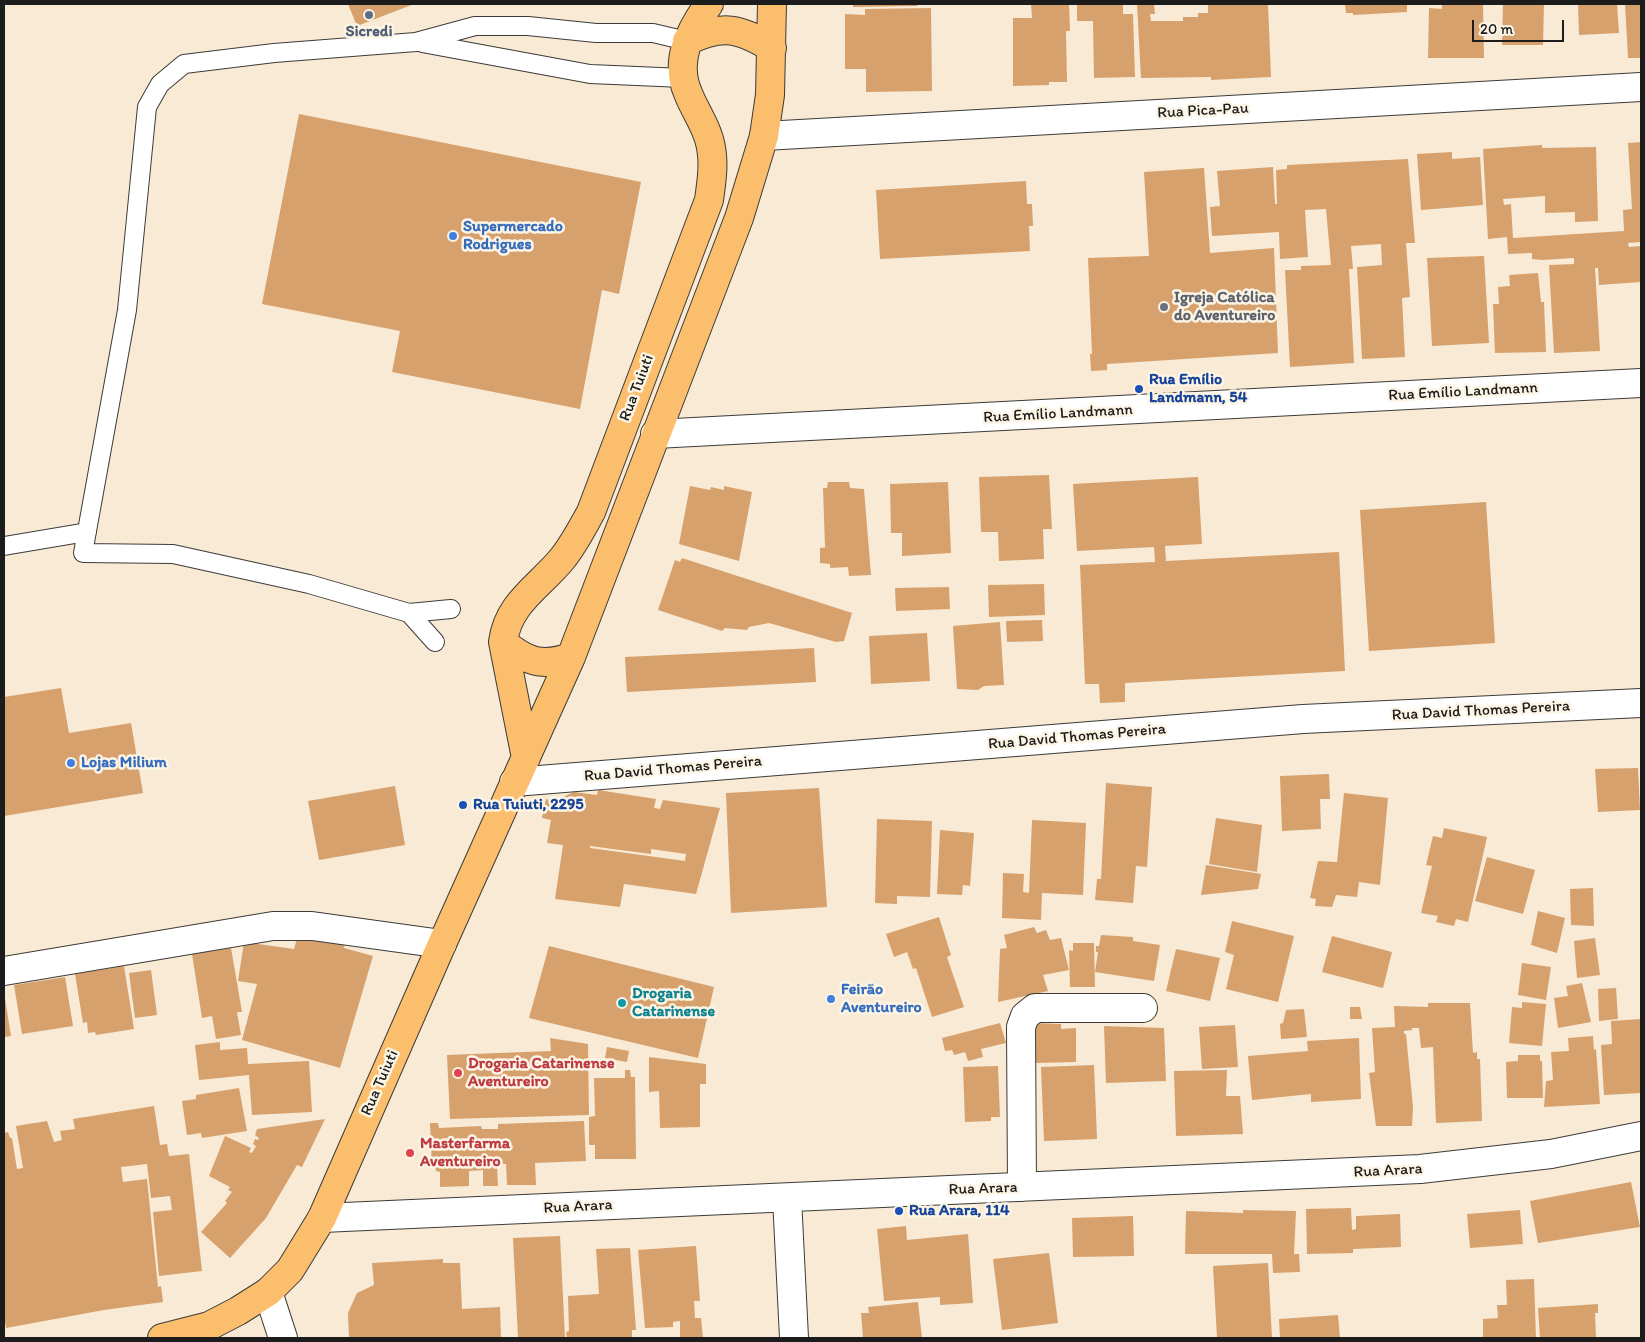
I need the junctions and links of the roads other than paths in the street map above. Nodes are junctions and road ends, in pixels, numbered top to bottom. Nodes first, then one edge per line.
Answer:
1 (709, 4) edge
2 (772, 4) edge
3 (687, 41) junction
4 (416, 42) junction
5 (772, 48) junction
6 (683, 78) junction
7 (1641, 87) edge
8 (764, 136) junction
9 (1641, 383) edge
10 (655, 434) junction
11 (87, 532) junction
12 (4, 546) edge
13 (451, 609) dead end
14 (409, 613) junction
15 (435, 642) dead end
16 (503, 642) junction
17 (571, 657) junction
18 (1641, 703) edge
19 (520, 770) junction
20 (442, 944) junction
21 (4, 971) edge
22 (1143, 1008) dead end
23 (1641, 1136) edge
24 (1022, 1187) junction
25 (787, 1198) junction
26 (322, 1218) junction
27 (268, 1292) junction
28 (162, 1338) edge
29 (283, 1338) edge
30 (794, 1338) edge

1 - 3 main road, Rua Tuiuti
2 - 5 main road, Rua Tuiuti
3 - 4 lane
3 - 5 main road
3 - 6 main road, Rua Tuiuti
4 - 6 lane
4 - 11 lane
5 - 8 main road, Rua Tuiuti
6 - 16 main road, Rua Tuiuti
7 - 8 street, Rua Pica-Pau
8 - 10 main road, Rua Tuiuti
9 - 10 street, Rua Emílio Landmann
10 - 17 main road, Rua Tuiuti
11 - 12 lane
11 - 14 lane
13 - 14 lane
14 - 15 lane
16 - 17 main road
16 - 19 main road, Rua Tuiuti
17 - 19 main road, Rua Tuiuti
18 - 19 street, Rua David Thomas Pereira
19 - 20 main road, Rua Tuiuti
20 - 21 street
20 - 26 main road, Rua Tuiuti
22 - 24 street
23 - 24 street, Rua Arara
24 - 25 street, Rua Arara
25 - 26 street, Rua Arara
25 - 30 street
26 - 27 main road, Rua Tuiuti
27 - 28 main road, Rua Tuiuti
27 - 29 street

